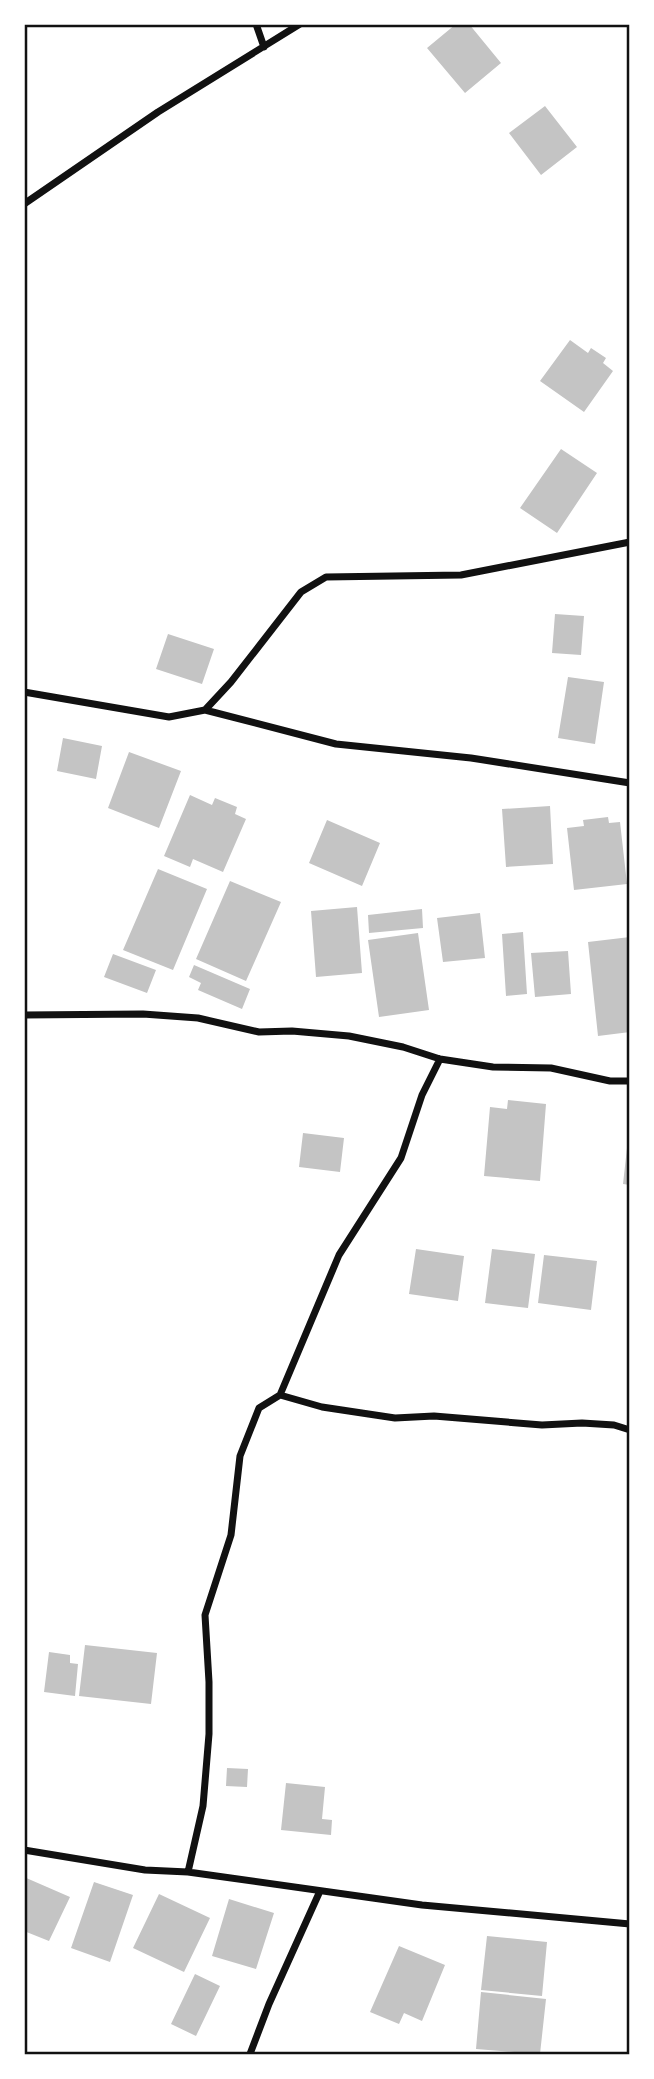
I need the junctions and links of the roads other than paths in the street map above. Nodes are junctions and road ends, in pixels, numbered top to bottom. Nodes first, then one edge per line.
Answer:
1 (256, 24) edge
2 (300, 24) edge
3 (264, 47) junction
4 (24, 204) edge
5 (629, 542) edge
6 (24, 692) edge
7 (205, 710) junction
8 (629, 783) edge
9 (24, 1016) edge
10 (440, 1059) junction
11 (629, 1081) edge
12 (280, 1395) junction
13 (629, 1430) edge
14 (24, 1850) edge
15 (188, 1872) junction
16 (320, 1891) junction
17 (629, 1924) edge
18 (250, 2054) edge

1 - 3 street
2 - 3 street
3 - 4 street
5 - 7 street
6 - 7 street
7 - 8 street
9 - 10 street
10 - 11 street
10 - 12 street
12 - 13 street
12 - 15 street
14 - 15 street
15 - 16 street
16 - 17 street
16 - 18 street

